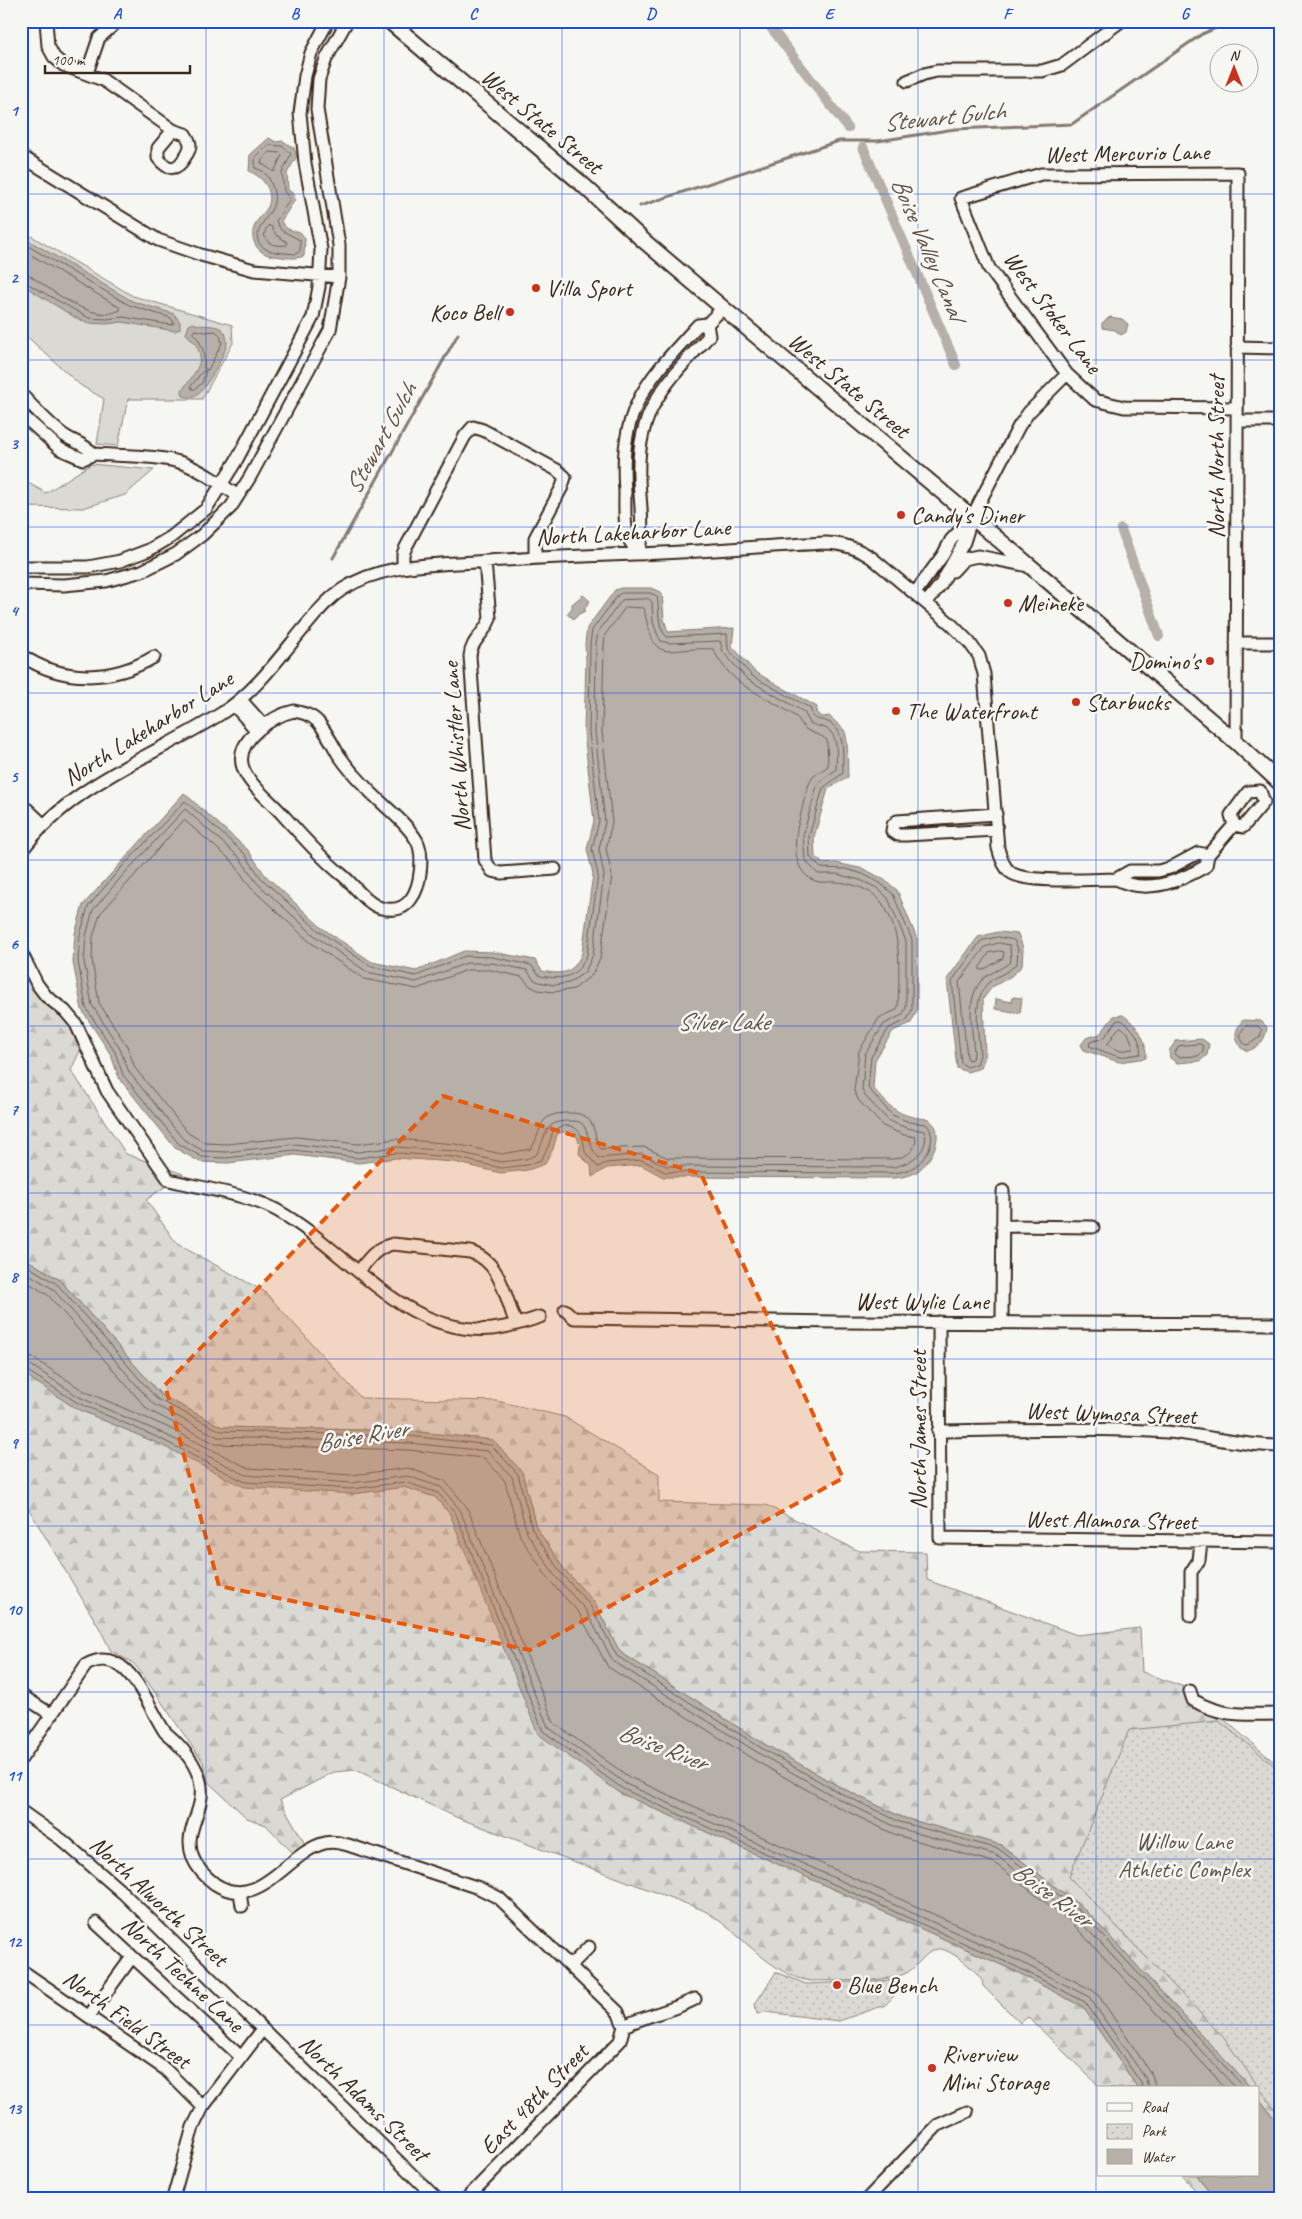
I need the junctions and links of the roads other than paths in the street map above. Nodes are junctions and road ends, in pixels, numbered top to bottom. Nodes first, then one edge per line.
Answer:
1 (46, 21) edge
2 (118, 21) edge
3 (328, 21) edge
4 (347, 21) edge
5 (389, 21) edge
6 (1121, 21) edge
7 (87, 73) junction
8 (907, 81) dead end
9 (173, 130) dead end
10 (21, 156) edge
11 (1238, 172) joint
12 (961, 198) joint
13 (320, 276) junction
14 (339, 277) junction
15 (723, 308) junction
16 (1237, 347) junction
17 (1281, 348) edge
18 (1067, 374) junction
19 (21, 394) edge
20 (1237, 408) junction
21 (21, 414) edge
22 (1237, 421) junction
23 (1281, 421) edge
24 (94, 454) junction
25 (222, 485) junction
26 (238, 496) junction
27 (972, 517) junction
28 (638, 554) junction
29 (535, 558) junction
30 (485, 562) junction
31 (1029, 566) junction
32 (21, 567) edge
33 (403, 567) junction
34 (21, 584) edge
35 (941, 584) junction
36 (914, 593) junction
37 (926, 603) junction
38 (1236, 643) junction
39 (1281, 643) edge
40 (21, 655) edge
41 (154, 657) dead end
42 (238, 702) junction
43 (260, 728) junction
44 (1236, 742) junction
45 (1277, 780) edge
46 (1260, 791) junction
47 (21, 809) edge
48 (996, 814) junction
49 (21, 816) edge
50 (1234, 825) junction
51 (41, 828) junction
52 (996, 830) junction
53 (21, 852) edge
54 (554, 869) dead end
55 (21, 952) edge
56 (1002, 1191) dead end
57 (1002, 1226) junction
58 (1093, 1227) dead end
59 (359, 1271) junction
60 (565, 1310) dead end
61 (540, 1317) dead end
62 (939, 1322) junction
63 (1002, 1322) junction
64 (516, 1324) junction
65 (1281, 1324) edge
66 (938, 1431) junction
67 (1281, 1446) edge
68 (940, 1538) joint
69 (1201, 1542) junction
70 (1281, 1542) edge
71 (1191, 1616) dead end
72 (1190, 1691) dead end
73 (21, 1695) edge
74 (1281, 1714) edge
75 (52, 1715) junction
76 (21, 1759) edge
77 (21, 1811) edge
78 (240, 1892) junction
79 (242, 1906) dead end
80 (96, 1923) dead end
81 (589, 1947) dead end
82 (132, 1957) junction
83 (571, 1966) junction
84 (21, 1970) edge
85 (695, 1999) dead end
86 (89, 2016) junction
87 (624, 2026) junction
88 (262, 2030) junction
89 (241, 2057) junction
90 (203, 2108) junction
91 (967, 2112) dead end
92 (173, 2198) edge
93 (436, 2198) edge
94 (468, 2198) edge
95 (868, 2198) edge

1 - 7 street
2 - 7 street
3 - 13 street
4 - 14 street
5 - 15 main road, West State Street
6 - 8 street
7 - 9 street
10 - 13 street
11 - 12 street, West Mercurio Lane
11 - 16 street, North North Street
12 - 18 street, West Stoker Lane
13 - 14 street
13 - 25 street
14 - 26 street
15 - 27 main road, West State Street
15 - 28 street
16 - 17 street
16 - 20 street, North North Street
18 - 20 street, West Stoker Lane
18 - 27 street
19 - 24 street
20 - 22 street, North North Street
21 - 24 street
22 - 23 street
22 - 38 street, North North Street
24 - 25 street
25 - 26 street
25 - 32 street
26 - 34 street
27 - 31 main road, West State Street
27 - 35 street
27 - 36 street
28 - 29 street, North Lakeharbor Lane
28 - 36 street, North Lakeharbor Lane
29 - 30 street, North Lakeharbor Lane
29 - 33 street
30 - 33 street, North Lakeharbor Lane
30 - 54 street, North Whistler Lane
31 - 35 street
31 - 44 main road, West State Street
33 - 42 street, North Lakeharbor Lane
35 - 37 street
36 - 37 street, North Lakeharbor Lane
37 - 48 street, North Lakeharbor Lane
38 - 39 street
38 - 44 street, North North Street
40 - 41 street
42 - 43 street
42 - 51 street, North Lakeharbor Lane
43 - 43 street
44 - 45 main road, West State Street
45 - 46 street, North Lakeharbor Lane
46 - 50 street, North Lakeharbor Lane
46 - 50 street, North Lakeharbor Lane
47 - 51 street
48 - 52 street, North Lakeharbor Lane
48 - 52 street
49 - 51 street
50 - 52 street, North Lakeharbor Lane
51 - 53 street, North Lakeharbor Lane
55 - 59 street
56 - 57 street
57 - 58 street
57 - 63 street
59 - 64 street
59 - 64 street
60 - 62 street, West Wylie Lane
61 - 64 street
62 - 63 street, West Wylie Lane
62 - 66 street, North James Street
63 - 65 street, West Wylie Lane
66 - 67 street, West Wymosa Street
66 - 68 street, North James Street
68 - 69 street, West Alamosa Street
69 - 70 street, West Alamosa Street
69 - 71 street
72 - 74 street
73 - 75 street
75 - 76 street
75 - 78 street
77 - 88 street, North Alworth Street
78 - 79 street
78 - 83 street
80 - 82 street, North Techne Lane
81 - 83 street
82 - 86 street
82 - 89 street, North Techne Lane
83 - 87 street
84 - 86 street, North Field Street
85 - 87 street
86 - 90 street, North Field Street
87 - 94 street, East 48th Street
88 - 89 street
88 - 93 street, North Adams Street
89 - 90 street
90 - 92 street
91 - 95 street

